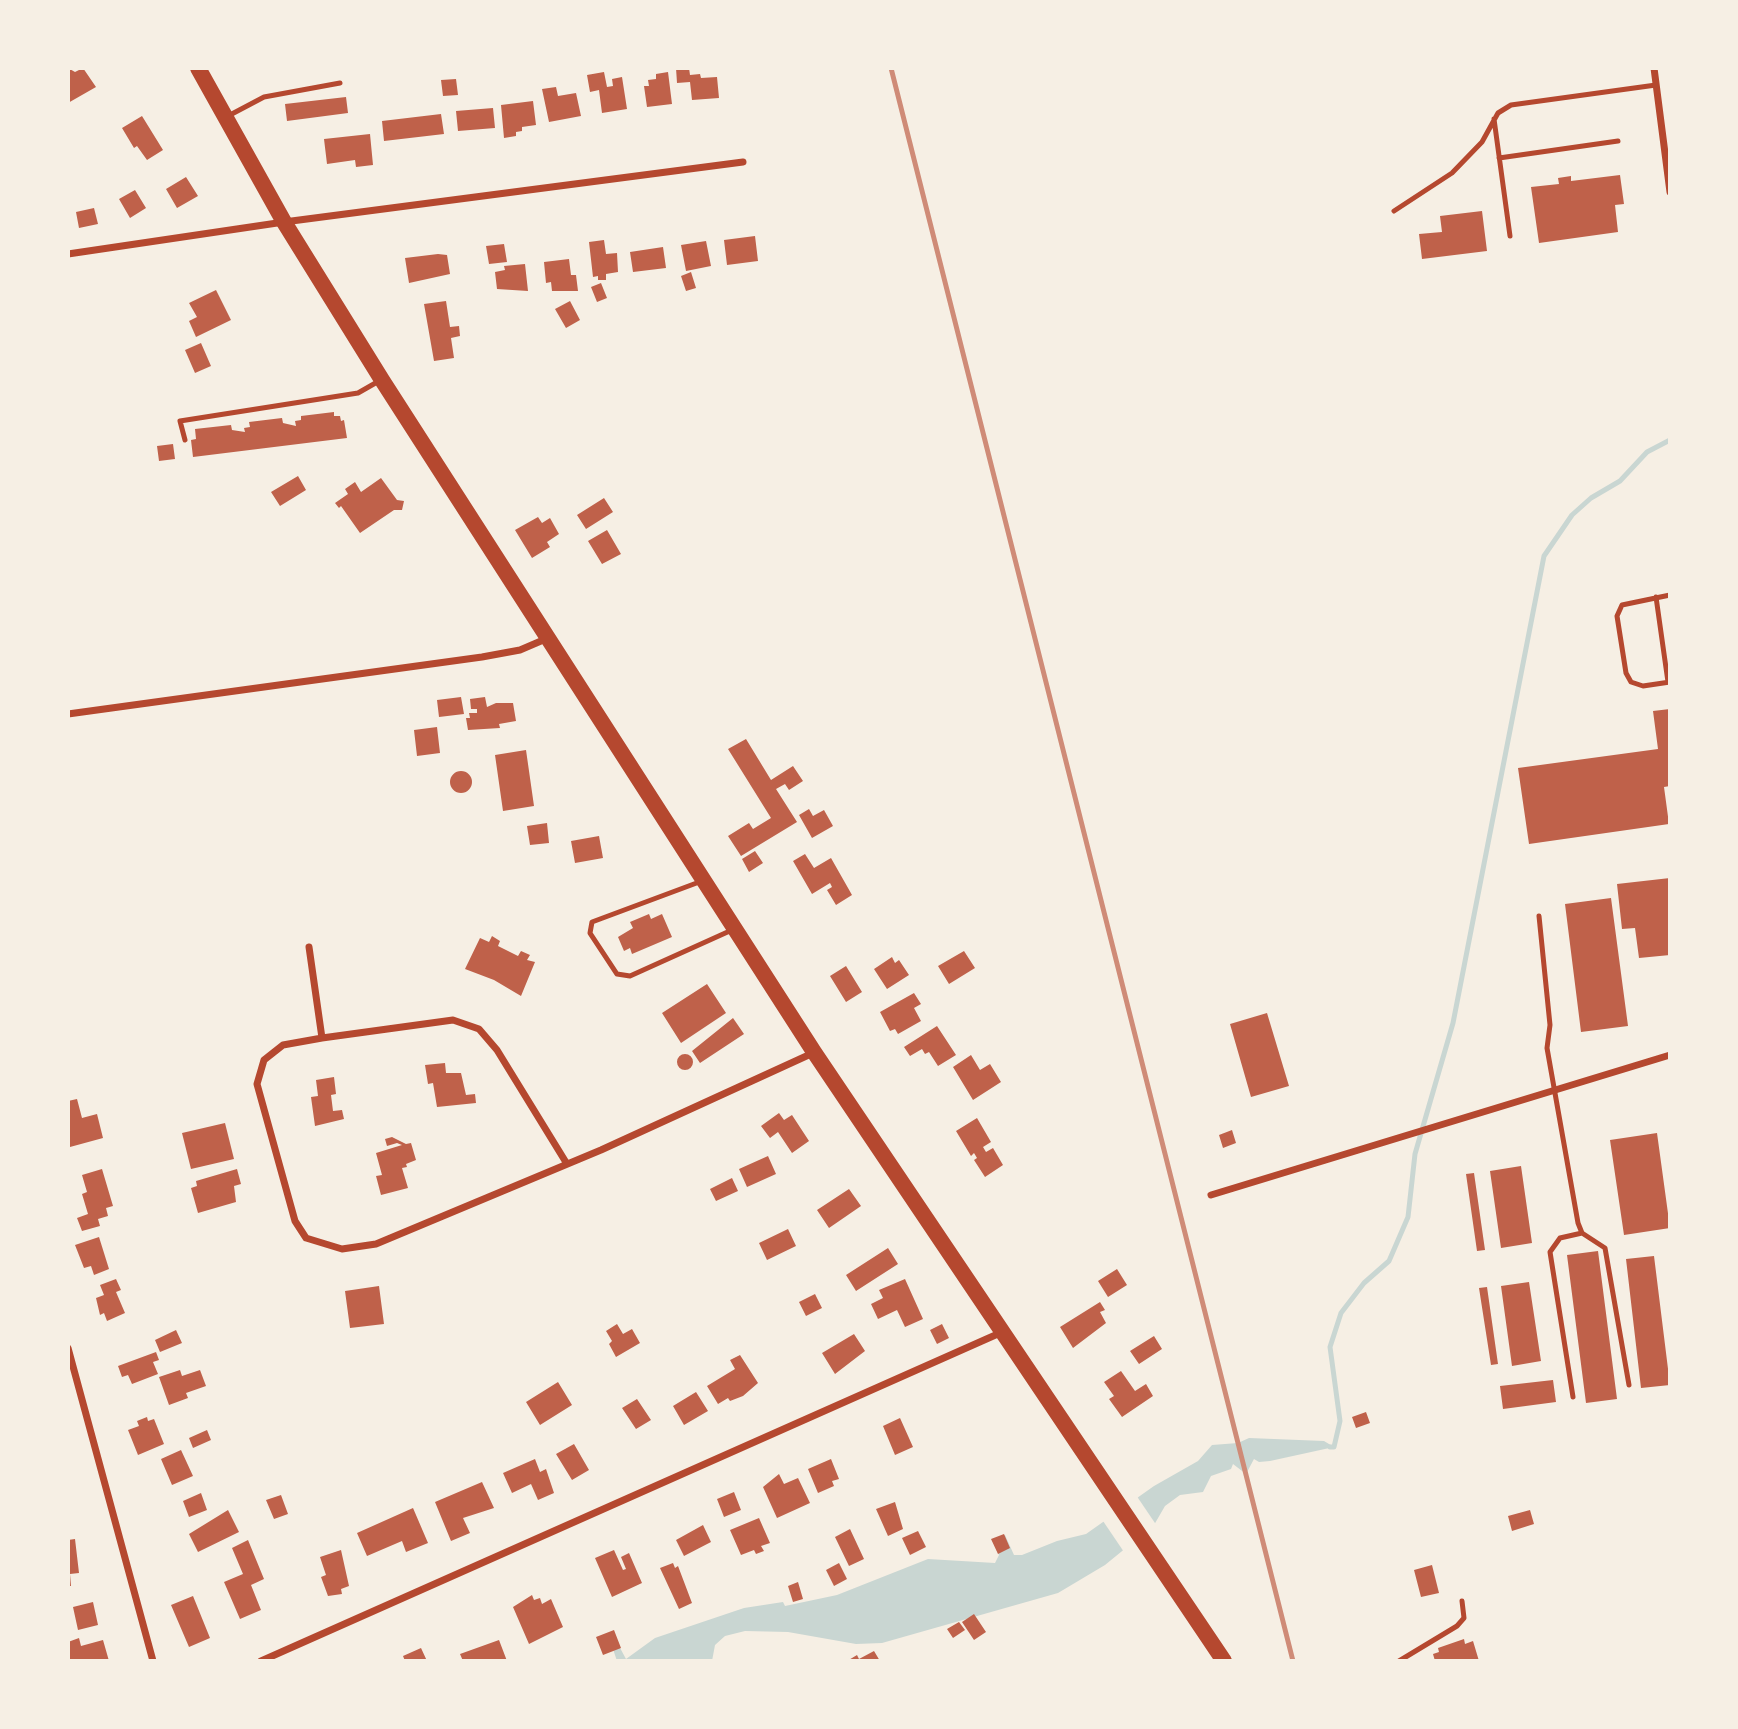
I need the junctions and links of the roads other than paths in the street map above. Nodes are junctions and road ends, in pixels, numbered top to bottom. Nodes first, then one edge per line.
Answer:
1 (198, 68) edge
2 (1654, 68) edge
3 (340, 83) dead end
4 (1656, 85) junction
5 (226, 118) junction
6 (1493, 119) junction
7 (1618, 141) dead end
8 (1499, 158) junction
9 (743, 162) dead end
10 (1670, 192) edge
11 (1394, 211) dead end
12 (284, 222) junction
13 (1510, 236) dead end
14 (68, 254) edge
15 (382, 380) junction
16 (185, 440) dead end
17 (1670, 595) edge
18 (1656, 597) junction
19 (549, 638) junction
20 (1669, 682) edge
21 (68, 715) edge
22 (704, 880) junction
23 (1539, 916) dead end
24 (734, 928) junction
25 (309, 947) dead end
26 (322, 1038) junction
27 (814, 1052) junction
28 (1670, 1055) edge
29 (1556, 1090) junction
30 (567, 1164) junction
31 (1211, 1195) dead end
32 (1582, 1233) junction
33 (1000, 1333) junction
34 (68, 1348) edge
35 (1629, 1385) dead end
36 (1573, 1397) dead end
37 (1462, 1601) dead end
38 (153, 1661) edge
39 (261, 1661) edge
40 (1224, 1661) edge
41 (1399, 1661) edge

1 - 5 main road
2 - 4 street
3 - 5 lane
4 - 6 lane
4 - 10 street
5 - 12 main road
6 - 8 lane
6 - 11 lane
7 - 8 lane
8 - 13 lane
9 - 12 street
12 - 14 street
12 - 15 main road
15 - 16 lane
15 - 19 main road
17 - 18 lane
18 - 20 lane
18 - 20 lane
19 - 21 street
19 - 22 main road
22 - 24 main road
22 - 24 lane
23 - 29 lane
24 - 27 main road
25 - 26 street
26 - 30 street
26 - 30 street
27 - 30 street
27 - 33 main road
28 - 29 street
29 - 31 street
29 - 32 lane
32 - 35 lane
32 - 36 lane
33 - 39 street
33 - 40 main road
34 - 38 street
37 - 41 lane

